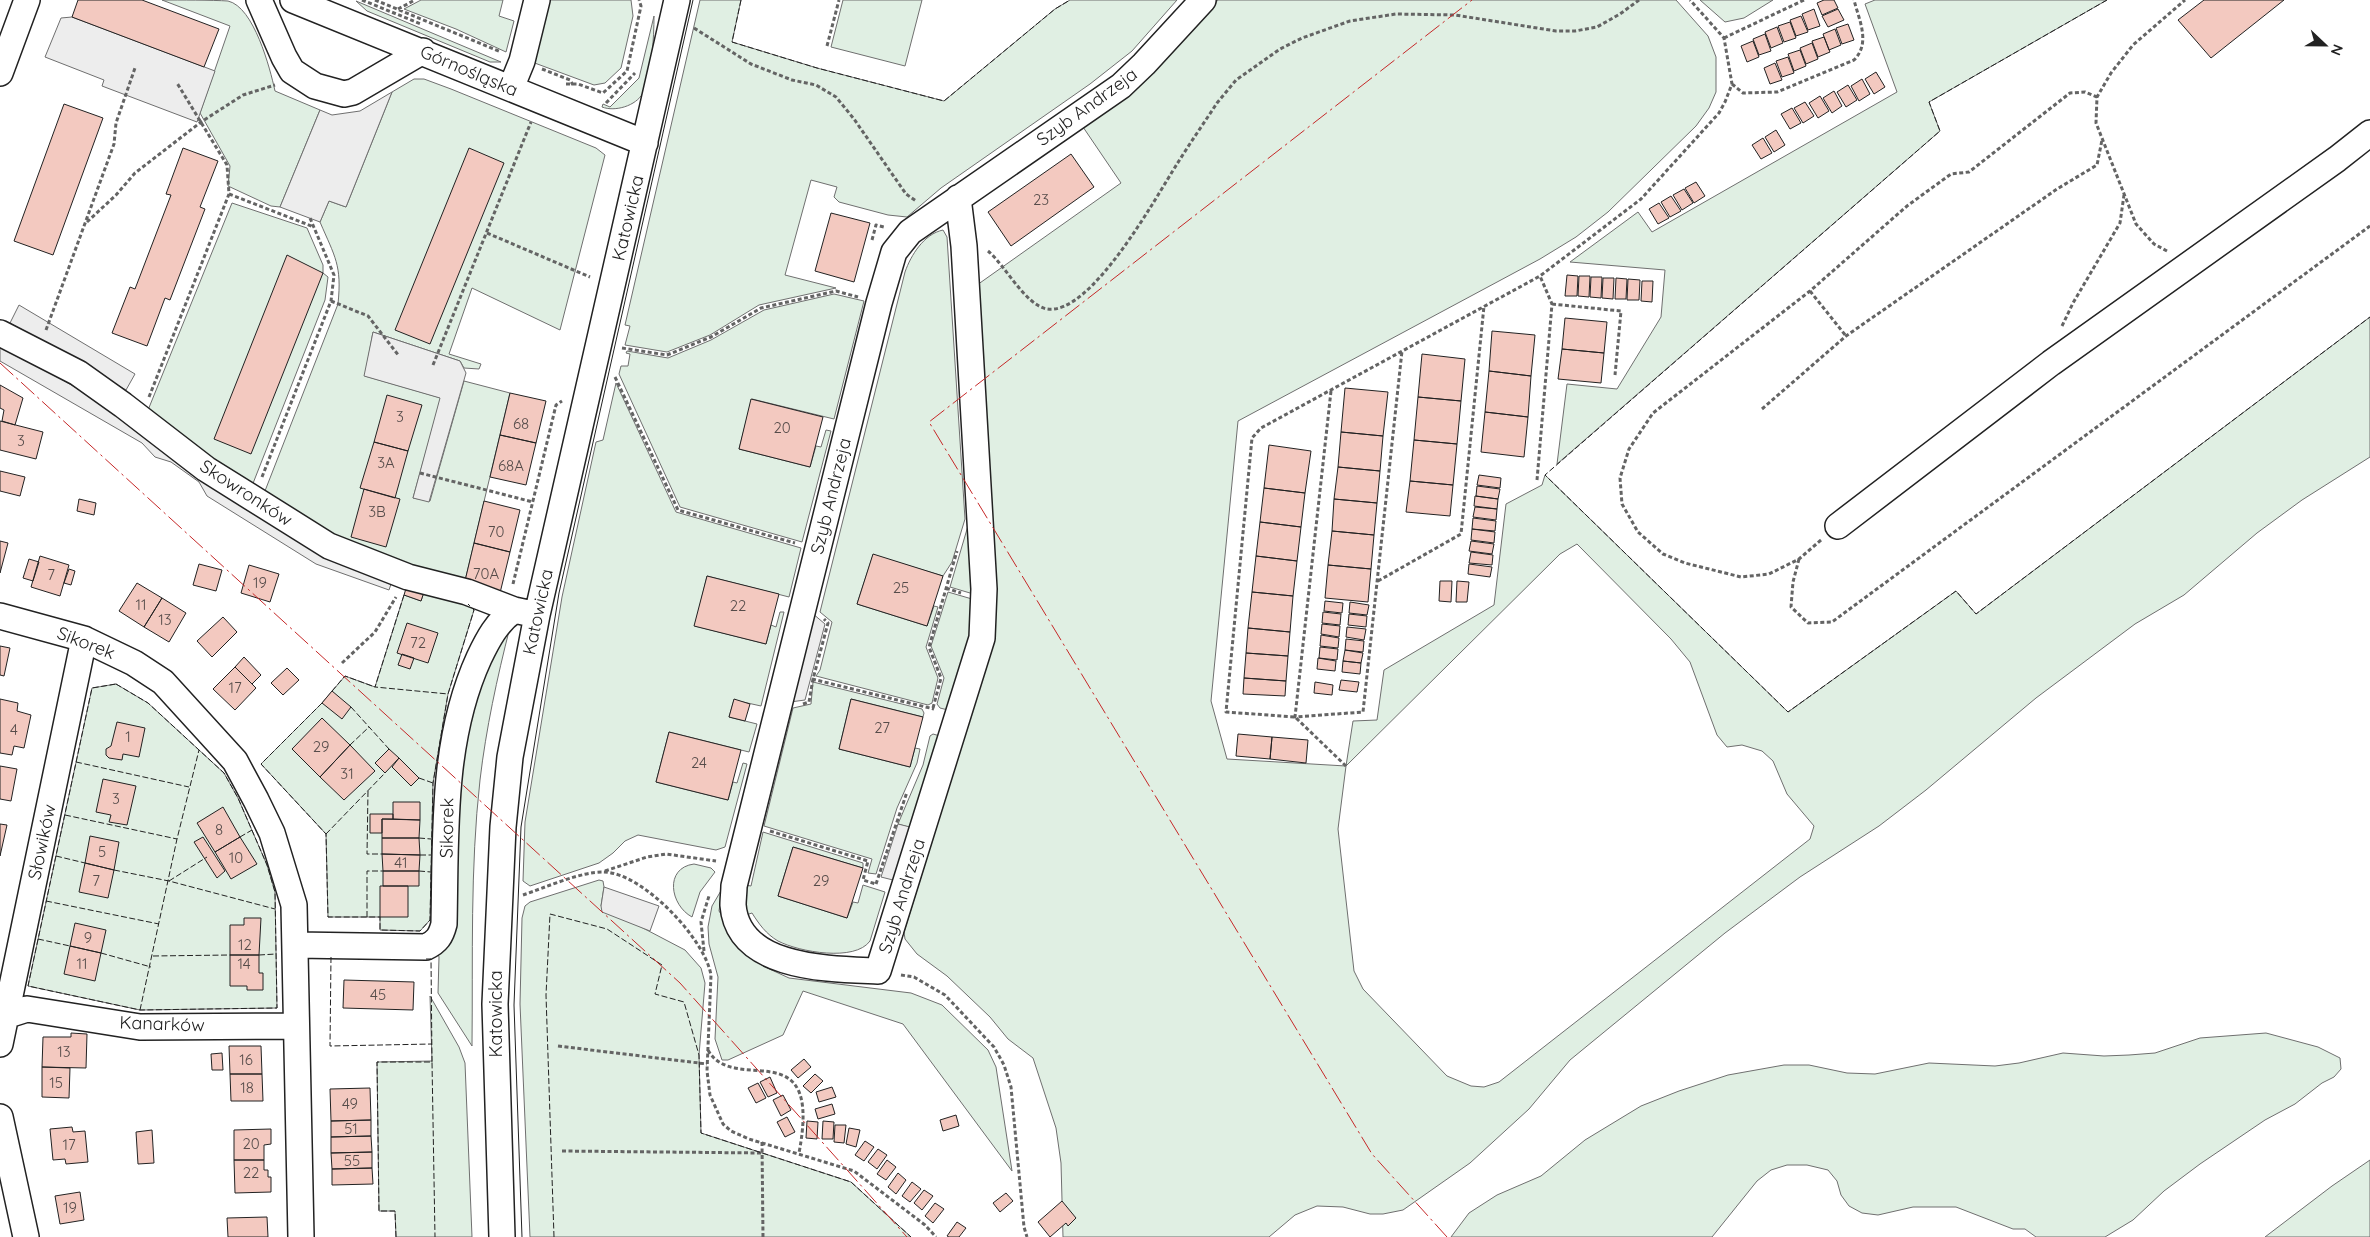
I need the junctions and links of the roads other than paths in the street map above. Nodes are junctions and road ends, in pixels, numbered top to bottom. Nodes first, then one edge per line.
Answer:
1 (28, 0) edge
2 (259, 0) edge
3 (293, 0) edge
4 (537, 0) edge
5 (1203, 0) edge
6 (333, 8) edge
7 (675, 9) edge
8 (423, 51) junction
9 (0, 73) edge
10 (511, 88) junction
11 (2370, 133) edge
12 (645, 143) junction
13 (958, 198) junction
14 (0, 333) edge
15 (1838, 526) road end
16 (519, 610) junction
17 (0, 616) edge
18 (84, 639) junction
19 (296, 945) junction
20 (2, 1016) edge
21 (295, 1026) junction
22 (0, 1044) edge
23 (0, 1117) edge
24 (26, 1237) edge
25 (301, 1237) edge
26 (502, 1237) edge

1 - 9 street
2 - 8 street
3 - 6 street, Górnośląska
4 - 10 street
5 - 13 street, Szyb Andrzeja
6 - 8 street, Górnośląska
7 - 12 street, Katowicka
8 - 10 street, Górnośląska
10 - 12 street, Górnośląska
11 - 15 street
12 - 16 street, Katowicka
13 - 13 street, Szyb Andrzeja
14 - 16 street, Skowronków
16 - 19 street, Sikorek
16 - 26 street, Katowicka
17 - 18 street, Sikorek
18 - 19 street, Sikorek
18 - 20 street, Słowików
19 - 21 street, Sikorek
20 - 21 street, Kanarków
20 - 22 street, Słowików
21 - 25 street, Sikorek
23 - 24 street

